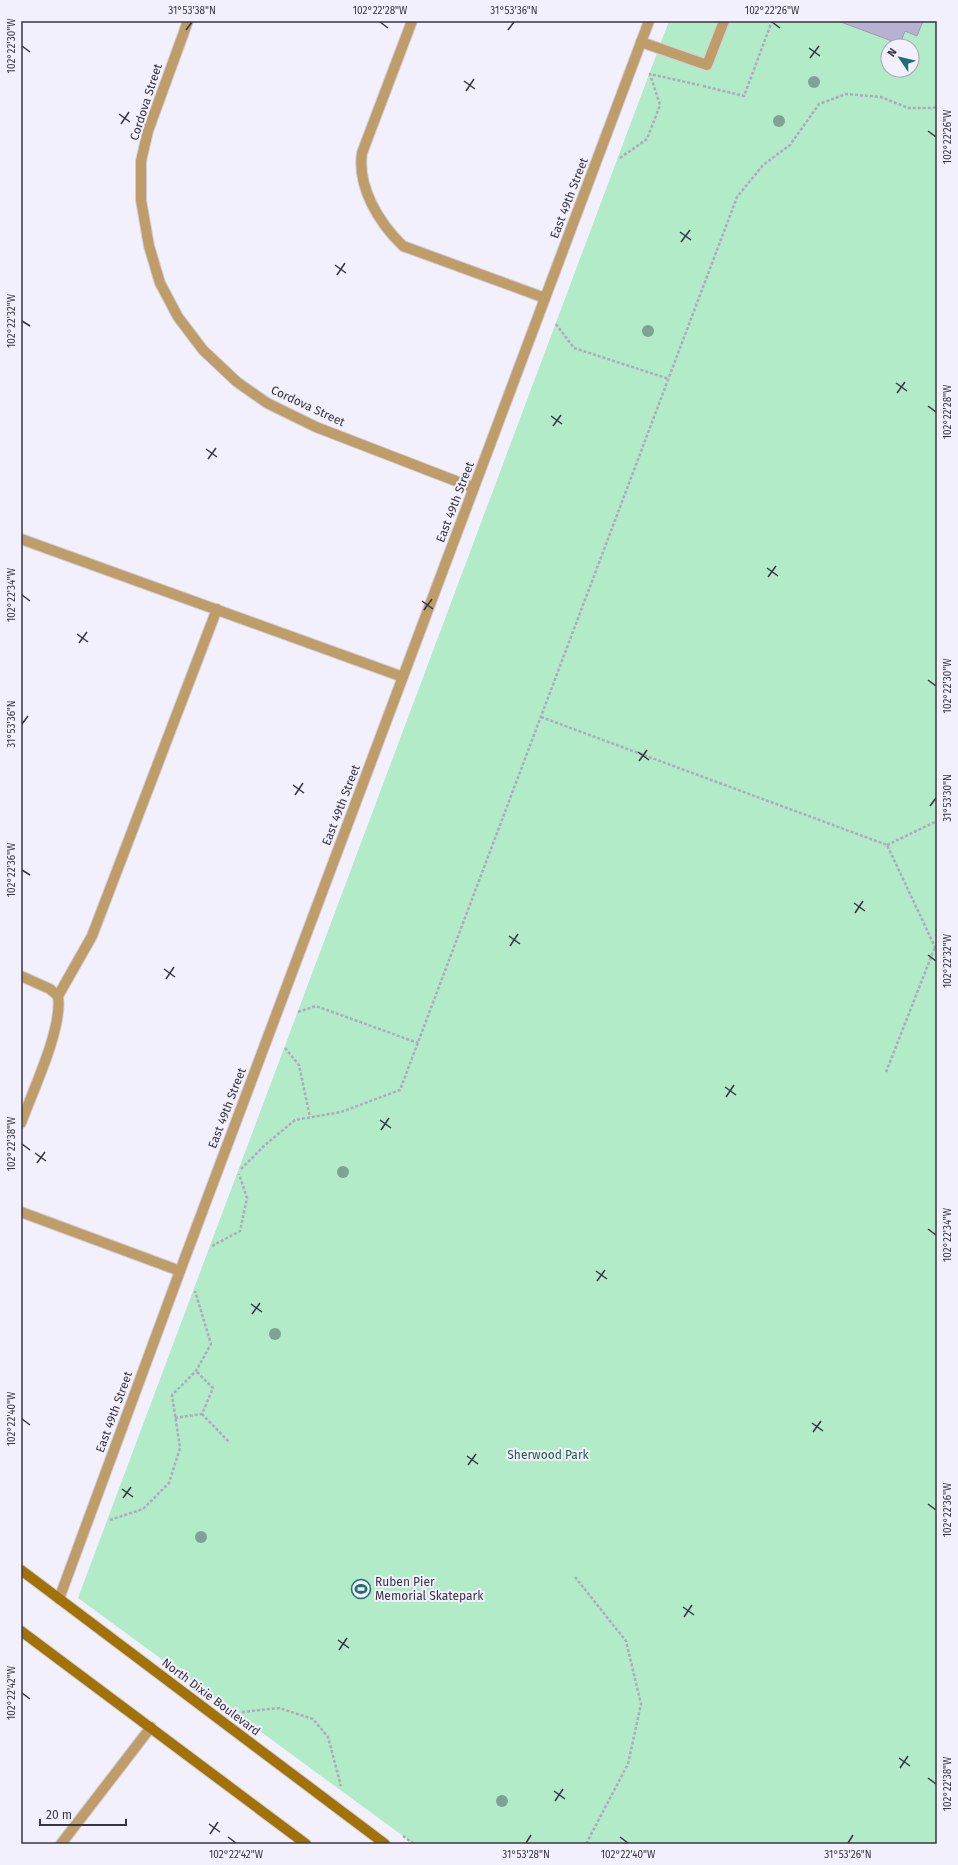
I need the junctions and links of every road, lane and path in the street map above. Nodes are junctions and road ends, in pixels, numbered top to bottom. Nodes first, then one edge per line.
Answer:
1 (188, 21) edge
2 (412, 21) edge
3 (649, 21) edge
4 (724, 21) edge
5 (772, 21) edge
6 (641, 42) junction
7 (937, 106) edge
8 (618, 159) dead end
9 (545, 298) junction
10 (558, 316) dead end
11 (669, 379) junction
12 (474, 488) junction
13 (21, 539) edge
14 (217, 609) junction
15 (403, 677) junction
16 (541, 717) junction
17 (937, 821) edge
18 (887, 845) junction
19 (936, 947) edge
20 (21, 976) edge
21 (58, 996) junction
22 (297, 1013) dead end
23 (287, 1041) dead end
24 (418, 1043) junction
25 (886, 1072) dead end
26 (310, 1117) junction
27 (21, 1123) edge
28 (21, 1212) edge
29 (209, 1248) dead end
30 (180, 1271) junction
31 (194, 1289) dead end
32 (196, 1372) junction
33 (202, 1414) junction
34 (175, 1418) junction
35 (230, 1443) dead end
36 (107, 1521) dead end
37 (21, 1570) edge
38 (575, 1577) dead end
39 (59, 1599) junction
40 (21, 1631) edge
41 (241, 1712) dead end
42 (151, 1727) junction
43 (343, 1792) dead end
44 (402, 1835) dead end
45 (61, 1844) edge
46 (306, 1844) edge
47 (385, 1844) edge
48 (414, 1844) edge
49 (586, 1844) edge

1 - 12 street, Cordova Street
2 - 9 street
3 - 6 street, East 49th Street
4 - 6 street
5 - 8 path
6 - 9 street, East 49th Street
7 - 11 path
9 - 12 street, East 49th Street
10 - 11 path
11 - 16 path
12 - 15 street, East 49th Street
13 - 14 street
14 - 15 street
14 - 21 street
15 - 30 street, East 49th Street
16 - 18 path
16 - 24 path
17 - 18 path
18 - 19 path
19 - 25 path
20 - 21 street
21 - 27 street
22 - 24 path
23 - 26 path
24 - 26 path
26 - 29 path
28 - 30 street
30 - 39 street, East 49th Street
31 - 32 path
32 - 33 path
32 - 34 path
33 - 34 path
33 - 35 path
34 - 36 path
37 - 39 main road, North Dixie Boulevard
38 - 49 path
39 - 47 main road, North Dixie Boulevard
40 - 42 main road
41 - 43 path
42 - 45 street
42 - 46 main road
44 - 48 path

